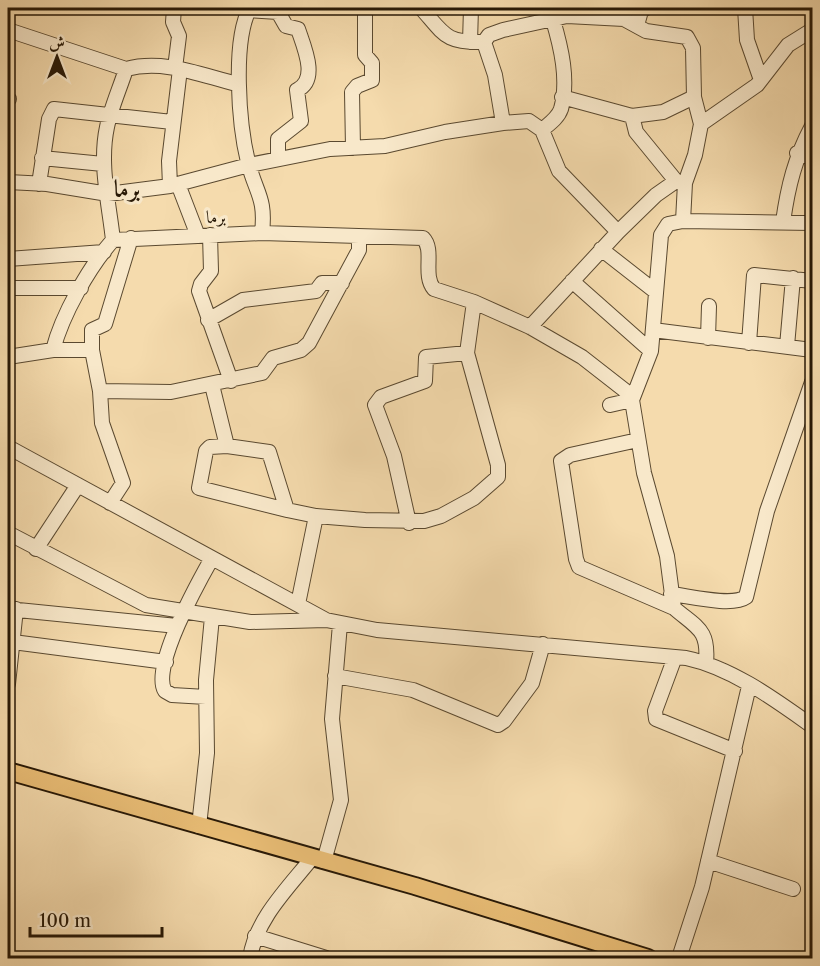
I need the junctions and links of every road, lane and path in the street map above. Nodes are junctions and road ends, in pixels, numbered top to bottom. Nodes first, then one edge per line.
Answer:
1 (174, 8) edge
2 (365, 8) edge
3 (421, 8) edge
4 (471, 8) edge
5 (646, 8) edge
6 (745, 8) edge
7 (249, 9) edge
8 (568, 12) edge
9 (553, 20) junction
10 (637, 26) junction
11 (8, 30) edge
12 (813, 30) edge
13 (477, 42) junction
14 (126, 69) junction
15 (178, 69) junction
16 (761, 80) junction
17 (237, 84) junction
18 (562, 97) junction
19 (694, 97) junction
20 (112, 114) junction
21 (632, 116) junction
22 (172, 122) junction
23 (503, 123) junction
24 (701, 124) junction
25 (813, 126) edge
26 (542, 130) junction
27 (353, 148) junction
28 (797, 153) junction
29 (813, 157) edge
30 (42, 158) junction
31 (279, 159) junction
32 (104, 164) junction
33 (249, 165) junction
34 (8, 182) edge
35 (681, 182) junction
36 (39, 184) junction
37 (174, 185) junction
38 (108, 194) junction
39 (683, 221) junction
40 (783, 222) junction
41 (813, 223) edge
42 (618, 232) junction
43 (262, 233) junction
44 (204, 236) junction
45 (359, 237) junction
46 (131, 238) junction
47 (113, 240) junction
48 (601, 249) junction
49 (104, 252) junction
50 (8, 259) edge
51 (793, 278) junction
52 (572, 281) junction
53 (813, 281) edge
54 (342, 283) junction
55 (8, 288) edge
56 (81, 288) junction
57 (656, 292) junction
58 (474, 302) junction
59 (709, 306) dead end
60 (208, 320) junction
61 (530, 327) junction
62 (653, 330) junction
63 (708, 338) junction
64 (749, 343) junction
65 (787, 346) junction
66 (53, 350) junction
67 (92, 350) junction
68 (813, 350) edge
69 (651, 351) junction
70 (467, 353) junction
71 (8, 357) edge
72 (231, 381) junction
73 (813, 382) edge
74 (212, 385) junction
75 (100, 391) junction
76 (632, 398) junction
77 (610, 405) dead end
78 (638, 440) junction
79 (226, 446) junction
80 (8, 447) edge
81 (78, 485) junction
82 (110, 503) junction
83 (286, 510) junction
84 (316, 516) junction
85 (409, 523) junction
86 (8, 533) edge
87 (36, 549) junction
88 (212, 558) junction
89 (671, 594) junction
90 (298, 604) junction
91 (674, 608) junction
92 (12, 609) edge
93 (182, 612) junction
94 (212, 617) junction
95 (326, 620) junction
96 (340, 624) junction
97 (177, 626) junction
98 (13, 642) junction
99 (543, 644) junction
100 (675, 657) junction
101 (166, 662) junction
102 (706, 663) junction
103 (335, 676) junction
104 (8, 684) edge
105 (749, 686) junction
106 (206, 697) junction
107 (813, 726) edge
108 (735, 751) junction
109 (8, 771) edge
110 (199, 826) junction
111 (318, 860) junction
112 (708, 861) junction
113 (793, 889) dead end
114 (255, 936) junction
115 (813, 953) edge
116 (250, 958) edge
117 (326, 958) edge
118 (648, 958) edge
119 (679, 958) edge
120 (811, 958) edge

1 - 15 street
2 - 27 street
3 - 13 street
4 - 13 street
5 - 10 street
6 - 16 street
7 - 17 street
7 - 31 street
8 - 9 street
8 - 10 street
9 - 13 street
9 - 18 street
10 - 19 street
11 - 14 street
12 - 16 street
13 - 23 street
14 - 15 street
14 - 20 street
15 - 17 street
15 - 22 street
16 - 24 street
17 - 33 street
18 - 21 street
18 - 26 street
19 - 21 street
19 - 24 street
20 - 22 street
20 - 30 street
20 - 32 street
21 - 35 street
22 - 37 street
23 - 26 street
23 - 27 street
24 - 35 street
25 - 28 street
26 - 42 street
27 - 31 street
28 - 29 street
28 - 40 street
30 - 32 street
30 - 36 street
31 - 33 street
32 - 38 street
33 - 37 street
33 - 43 street
34 - 36 street
35 - 39 street
35 - 42 street
36 - 38 street
37 - 38 street
37 - 44 street
38 - 47 street
39 - 40 street
39 - 57 street
40 - 41 street
42 - 48 street
43 - 44 street, برما
43 - 45 street, برما
44 - 46 street, برما
44 - 60 street
45 - 54 street
45 - 58 street, برما
46 - 47 street, برما
46 - 67 street
47 - 49 street
48 - 52 street
48 - 57 street
49 - 50 street
49 - 56 street
51 - 53 street
51 - 64 street
51 - 65 street
52 - 61 street
52 - 69 street
54 - 60 street
54 - 72 street
55 - 56 street
56 - 66 street
57 - 62 street
58 - 61 street
58 - 70 street
59 - 63 street
60 - 72 street
61 - 76 street
62 - 63 street
62 - 69 street
63 - 64 street
64 - 65 street
65 - 68 street
66 - 67 street
66 - 71 street
67 - 75 street
69 - 76 street
70 - 85 street
70 - 85 street
72 - 74 street
73 - 89 street
74 - 75 street
74 - 79 street
75 - 82 street
76 - 77 street
76 - 78 street
78 - 89 street
78 - 91 street
79 - 83 street
79 - 83 street
80 - 81 street
81 - 82 street
81 - 87 street
82 - 88 street
83 - 84 street
84 - 85 street
84 - 90 street
86 - 87 street
87 - 93 street
88 - 90 street
88 - 93 street
89 - 91 street
90 - 95 street
91 - 102 street
92 - 97 street
92 - 98 street
93 - 94 street
93 - 97 street
94 - 95 street
94 - 106 street
95 - 96 street
96 - 99 street
96 - 103 street
97 - 101 street
98 - 101 street
98 - 104 street
99 - 100 street
99 - 103 street
100 - 102 street
100 - 108 street
101 - 106 street
102 - 105 street
103 - 111 street
105 - 107 street
105 - 108 street
106 - 110 street
108 - 112 street
109 - 110 main road
110 - 111 main road
111 - 114 street
111 - 118 main road
112 - 113 street
112 - 119 street
114 - 116 street
114 - 117 street
115 - 120 street

